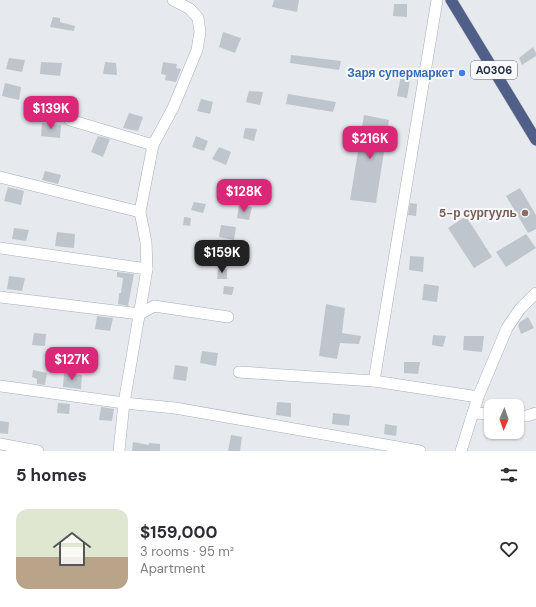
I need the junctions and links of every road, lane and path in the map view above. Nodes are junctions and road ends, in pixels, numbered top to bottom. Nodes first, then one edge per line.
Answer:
1 (173, 0) edge
2 (437, 0) edge
3 (451, 0) edge
4 (70, 120) dead end
5 (536, 140) edge
6 (153, 145) junction
7 (0, 178) edge
8 (140, 212) junction
9 (0, 248) edge
10 (148, 269) junction
11 (536, 293) edge
12 (0, 297) edge
13 (140, 314) junction
14 (228, 317) dead end
15 (239, 372) dead end
16 (374, 381) junction
17 (0, 386) edge
18 (478, 397) junction
19 (124, 404) junction
20 (473, 412) junction
21 (484, 413) edge
22 (536, 413) edge
23 (524, 416) edge
24 (0, 444) edge
25 (38, 451) edge
26 (119, 451) edge
27 (420, 451) edge
28 (461, 451) edge

1 - 6 street
2 - 16 street
3 - 5 highway, A0306
4 - 6 street
6 - 8 street
7 - 8 street
8 - 10 street
9 - 10 street
10 - 13 street
11 - 18 street
12 - 13 street
13 - 14 street
13 - 19 street
15 - 16 street
16 - 18 street
17 - 19 street
18 - 20 street
19 - 26 street
19 - 27 street
20 - 21 street
20 - 28 street
22 - 23 street
24 - 25 street

